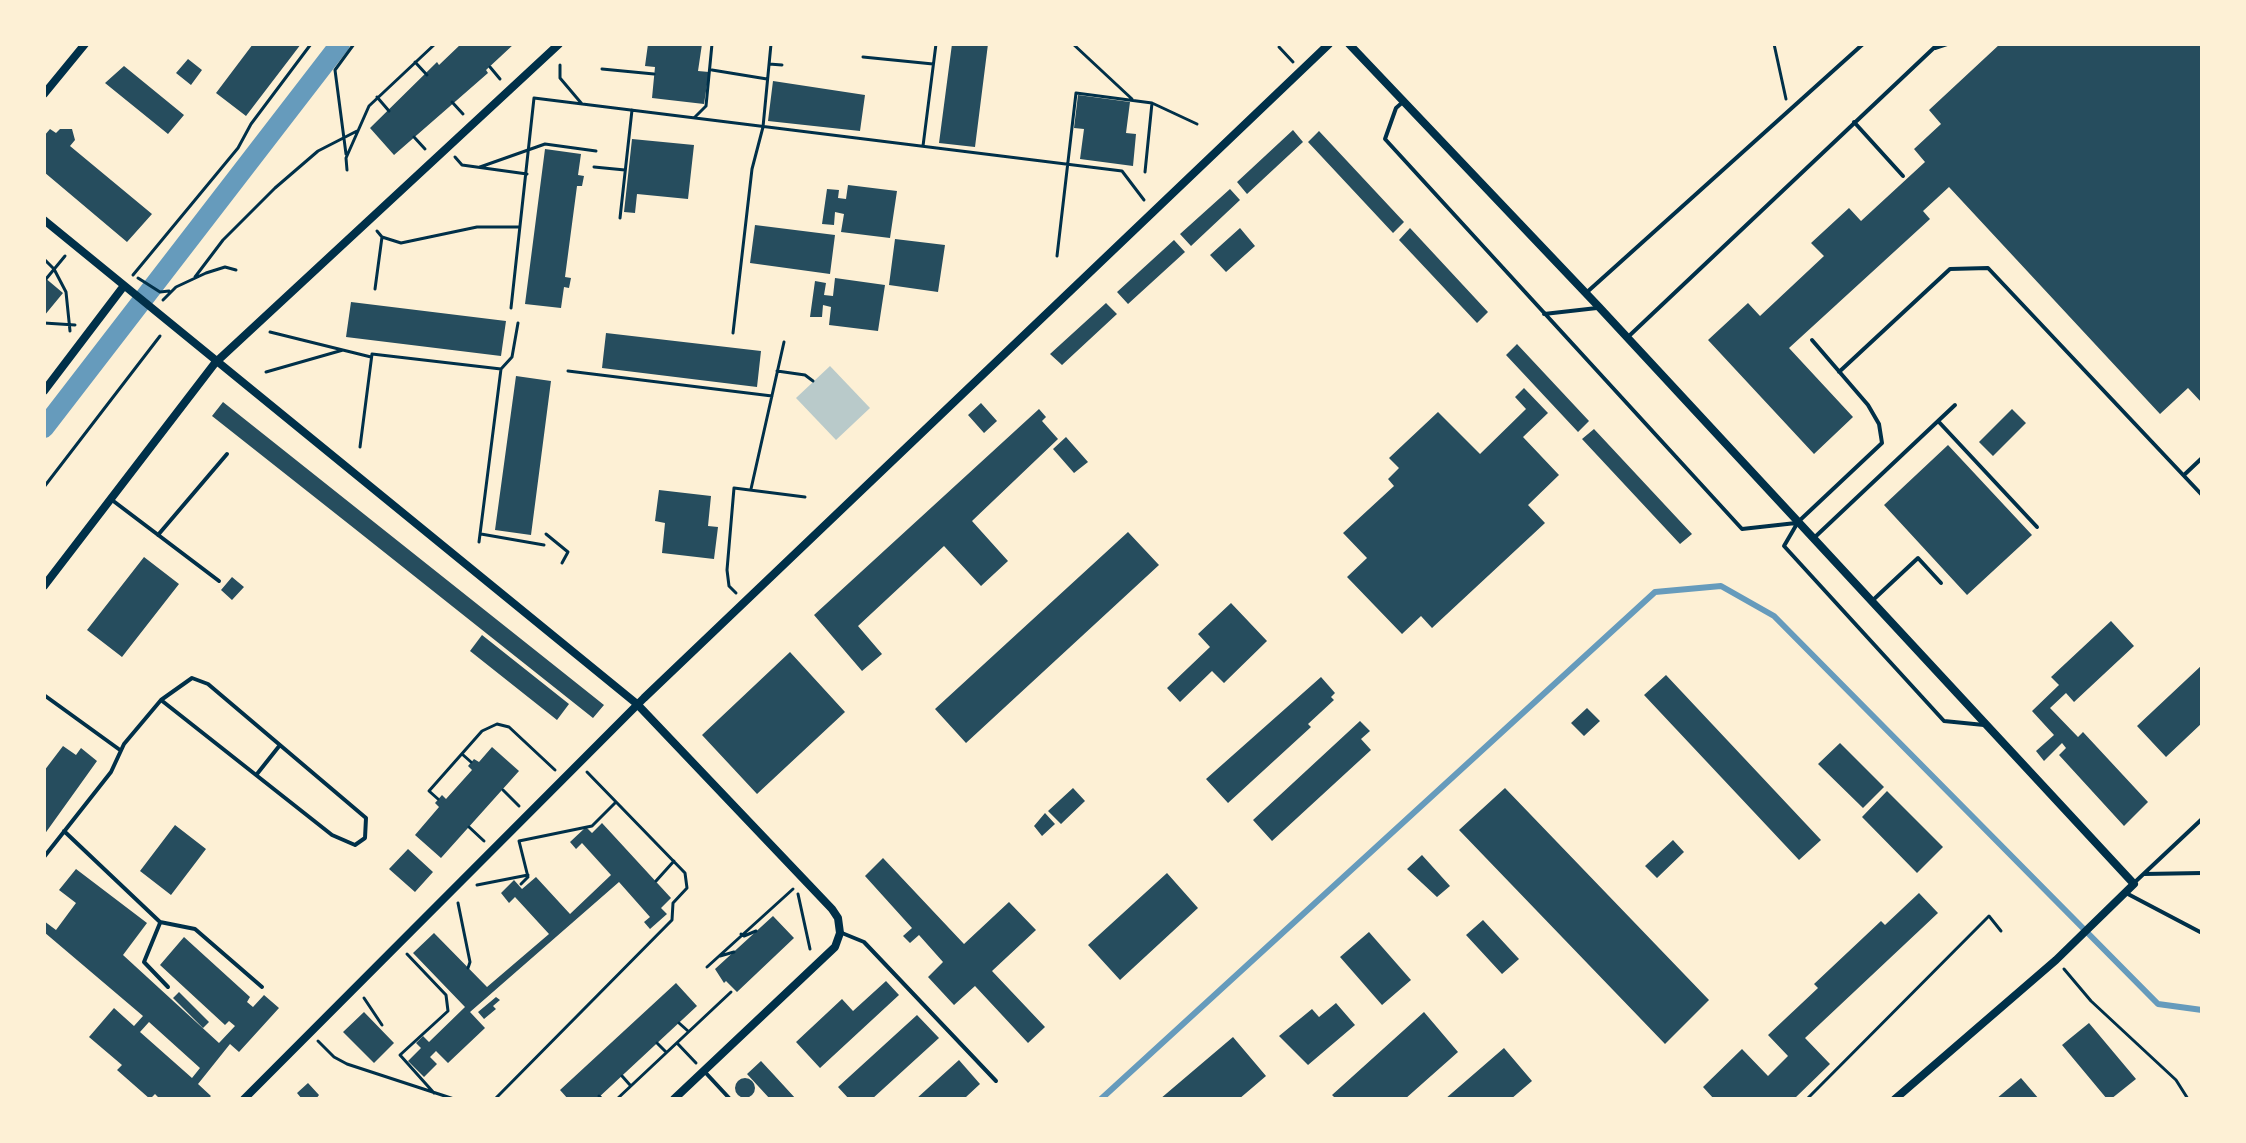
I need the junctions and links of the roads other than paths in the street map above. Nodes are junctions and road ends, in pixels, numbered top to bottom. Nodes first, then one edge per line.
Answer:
1 (85, 44) edge
2 (559, 44) edge
3 (1329, 44) edge
4 (1349, 44) edge
5 (1863, 44) edge
6 (1947, 44) edge
7 (1935, 46) edge
8 (44, 94) edge
9 (1404, 101) junction
10 (1854, 122) junction
11 (1903, 176) dead end
12 (44, 220) edge
13 (123, 287) junction
14 (1586, 293) junction
15 (1599, 307) junction
16 (1544, 314) junction
17 (1627, 338) junction
18 (1812, 340) dead end
19 (215, 363) junction
20 (1839, 372) junction
21 (44, 391) edge
22 (1955, 405) dead end
23 (1938, 421) junction
24 (227, 454) dead end
25 (2202, 458) edge
26 (2184, 475) junction
27 (2202, 495) edge
28 (110, 498) junction
29 (1798, 522) junction
30 (2037, 527) dead end
31 (158, 535) junction
32 (1814, 539) junction
33 (219, 581) dead end
34 (1941, 583) dead end
35 (44, 586) edge
36 (1872, 601) junction
37 (44, 695) edge
38 (161, 700) junction
39 (637, 704) junction
40 (1986, 725) junction
41 (280, 745) junction
42 (120, 751) junction
43 (257, 774) junction
44 (2202, 819) edge
45 (64, 831) junction
46 (44, 857) edge
47 (2202, 873) edge
48 (2144, 874) junction
49 (2134, 884) junction
50 (2124, 892) junction
51 (160, 922) junction
52 (840, 933) junction
53 (2202, 933) edge
54 (168, 987) dead end
55 (262, 987) dead end
56 (704, 1071) junction
57 (996, 1081) dead end
58 (244, 1099) edge
59 (674, 1099) edge
60 (730, 1099) edge
61 (1895, 1099) edge

1 - 8 street
2 - 19 street
3 - 39 street
4 - 9 street
5 - 14 lane
6 - 7 lane
7 - 10 lane
9 - 14 street
9 - 16 lane
10 - 11 lane
10 - 17 lane
12 - 13 street
13 - 19 street
13 - 21 street
14 - 15 street
15 - 16 lane
15 - 17 street
16 - 29 lane
17 - 29 street
18 - 20 lane
19 - 28 street
19 - 39 street
20 - 26 lane
20 - 29 lane
22 - 23 lane
23 - 30 lane
23 - 32 lane
24 - 31 lane
25 - 26 lane
26 - 27 lane
28 - 31 lane
28 - 35 street
29 - 32 street
29 - 40 lane
31 - 33 lane
32 - 36 street
34 - 36 lane
36 - 40 street
37 - 42 lane
38 - 41 lane
38 - 42 lane
38 - 43 lane
39 - 52 street
39 - 58 street
40 - 49 street
41 - 43 lane
41 - 43 lane
42 - 45 lane
44 - 48 lane
45 - 46 lane
45 - 51 lane
47 - 48 lane
48 - 49 lane
49 - 50 street
50 - 53 lane
50 - 61 street
51 - 54 lane
51 - 55 lane
52 - 56 street
52 - 57 lane
56 - 59 street
56 - 60 lane

